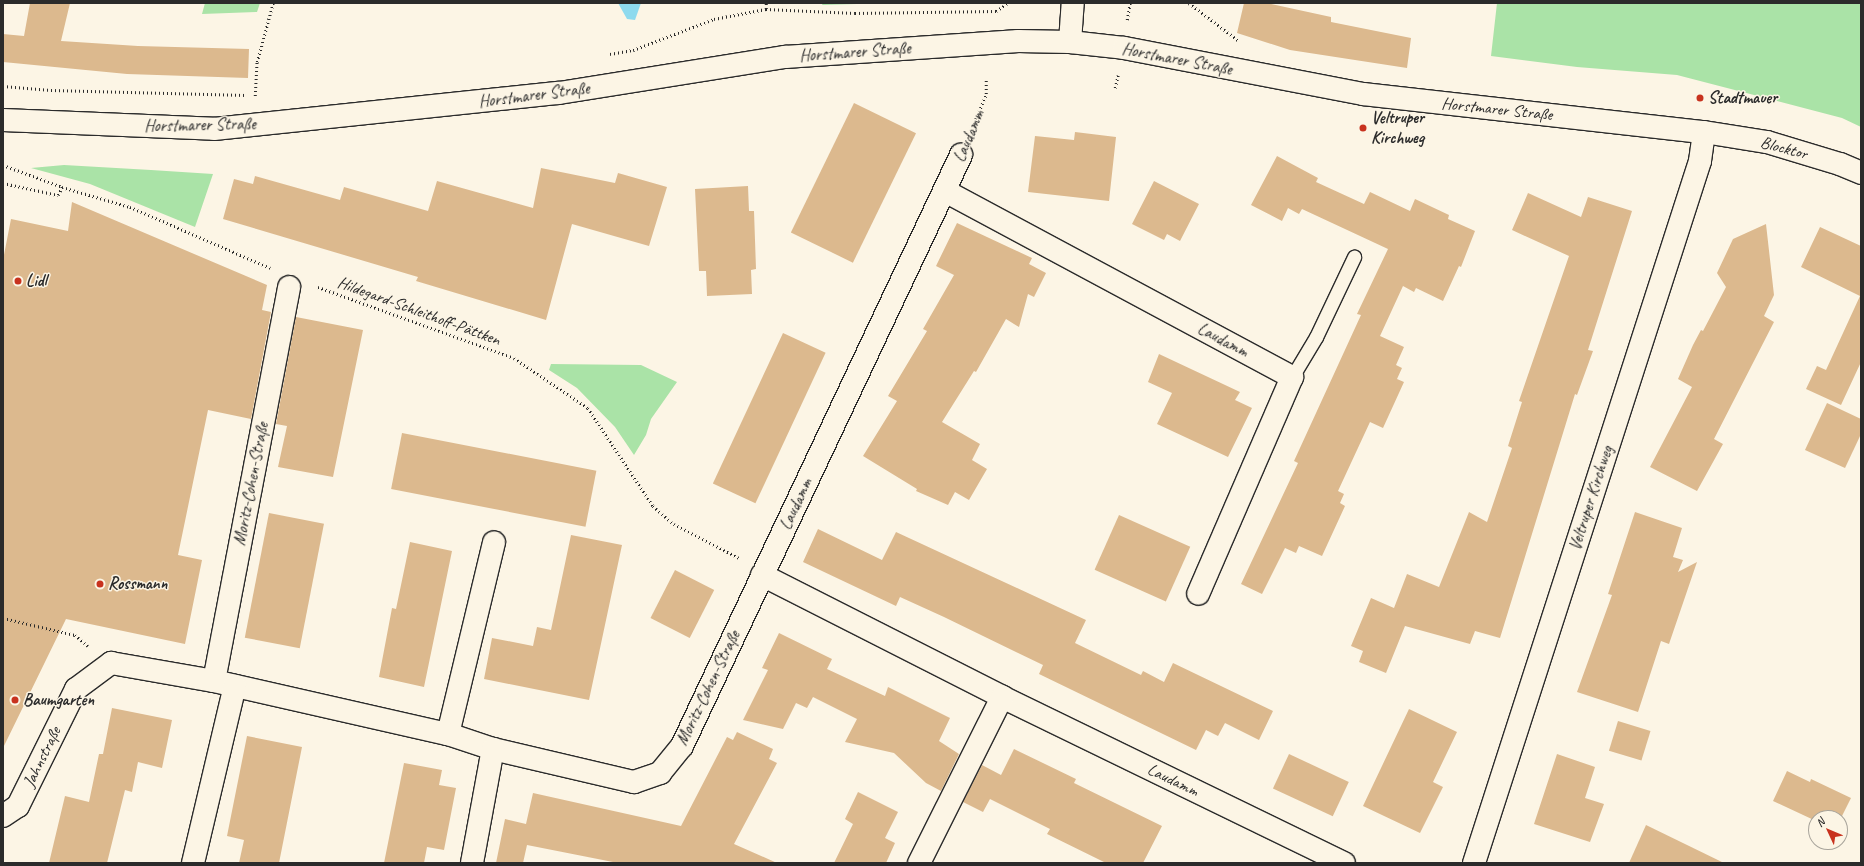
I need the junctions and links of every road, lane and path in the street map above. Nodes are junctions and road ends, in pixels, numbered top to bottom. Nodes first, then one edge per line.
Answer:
1 (273, 3) edge
2 (766, 3) edge
3 (1008, 3) edge
4 (1073, 3) edge
5 (766, 9) junction
6 (1070, 42) junction
7 (603, 55) dead end
8 (986, 80) dead end
9 (3, 86) edge
10 (262, 95) dead end
11 (255, 96) junction
12 (3, 120) edge
13 (1704, 132) junction
14 (961, 155) joint
15 (3, 165) edge
16 (1861, 173) edge
17 (3, 183) edge
18 (62, 187) junction
19 (945, 191) junction
20 (1354, 257) dead end
21 (284, 279) joint
22 (312, 285) dead end
23 (1292, 377) junction
24 (494, 542) dead end
25 (762, 575) junction
26 (1198, 594) dead end
27 (3, 618) edge
28 (111, 663) junction
29 (214, 681) junction
30 (235, 686) junction
31 (1002, 697) junction
32 (448, 734) junction
33 (493, 749) junction
34 (3, 816) edge
35 (194, 863) edge
36 (472, 863) edge
37 (919, 863) edge
38 (1344, 863) edge
39 (1474, 863) edge

1 - 11 path
2 - 5 path
3 - 5 path
4 - 6 street
5 - 7 path
6 - 12 street, Horstmarer Straße
6 - 13 street, Horstmarer Straße
8 - 14 path, Laudamm
9 - 11 path
10 - 11 path
13 - 16 street, Blocktor
13 - 39 street, Veltruper Kirchweg
14 - 19 street, Laudamm
15 - 18 path
17 - 18 path
18 - 21 path
19 - 23 street, Laudamm
19 - 25 street, Laudamm
20 - 23 lane
21 - 29 street, Moritz-Cohen-Straße
22 - 25 path, Hildegard-Schleithoff-Pättken
23 - 26 street
24 - 32 street
25 - 31 street, Laudamm
25 - 33 street, Moritz-Cohen-Straße
27 - 28 path
28 - 29 street, Moritz-Cohen-Straße
28 - 34 street, Jahnstraße
29 - 30 street, Moritz-Cohen-Straße
30 - 32 street, Moritz-Cohen-Straße
30 - 35 street
31 - 37 street
31 - 38 street, Laudamm
32 - 33 street, Moritz-Cohen-Straße
33 - 36 street

